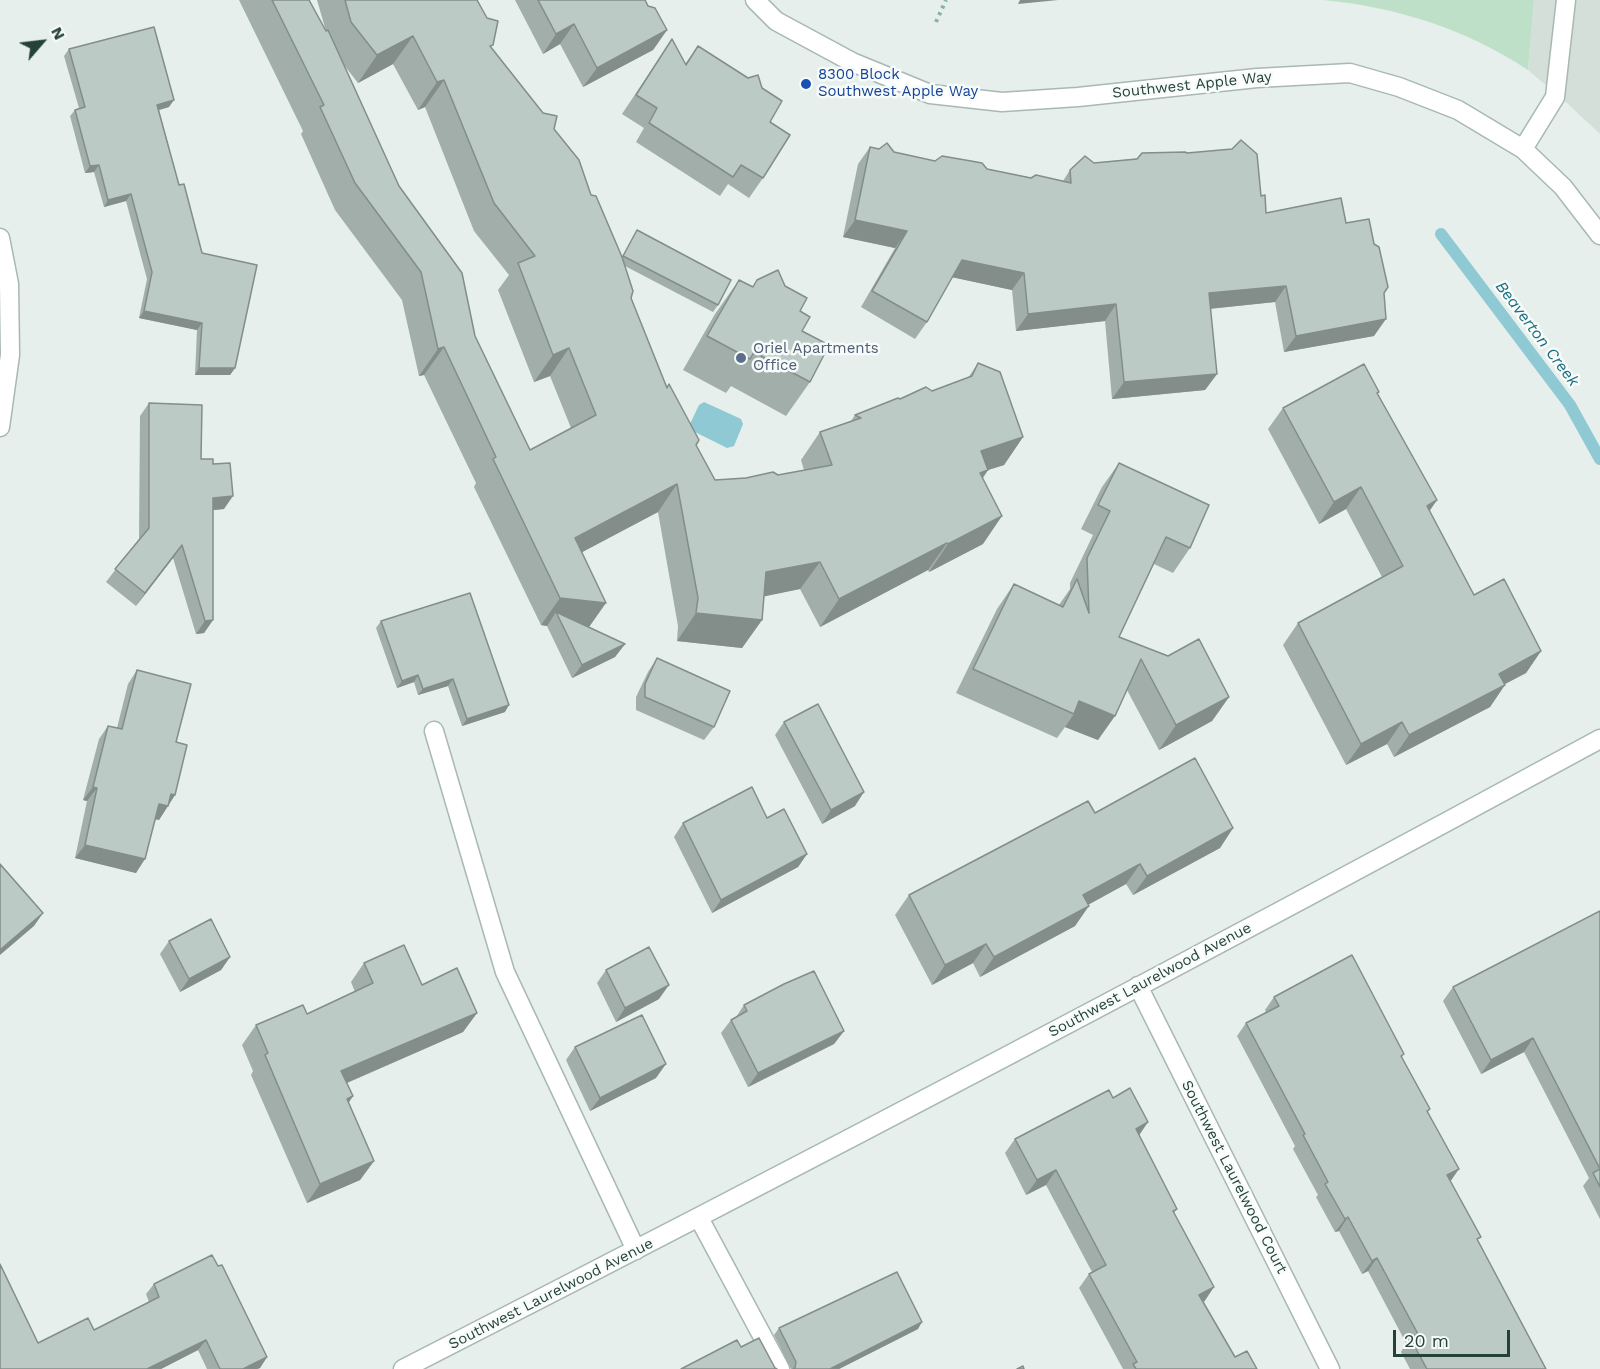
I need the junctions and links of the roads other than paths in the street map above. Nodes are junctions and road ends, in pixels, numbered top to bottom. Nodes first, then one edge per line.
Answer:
1 (754, 0) edge
2 (1566, 0) edge
3 (1523, 149) junction
4 (1600, 235) edge
5 (0, 238) edge
6 (0, 427) edge
7 (434, 731) dead end
8 (1600, 739) edge
9 (1138, 986) junction
10 (699, 1218) junction
11 (636, 1250) junction
12 (404, 1369) edge
13 (780, 1369) edge
14 (1330, 1369) edge

1 - 3 street, Southwest Apple Way
2 - 3 street
3 - 4 street, Southwest Apple Way
5 - 6 street
7 - 11 street
8 - 9 street, Southwest Laurelwood Avenue
9 - 10 street, Southwest Laurelwood Avenue
9 - 14 street, Southwest Laurelwood Court
10 - 11 street, Southwest Laurelwood Avenue
10 - 13 street
11 - 12 street, Southwest Laurelwood Avenue

